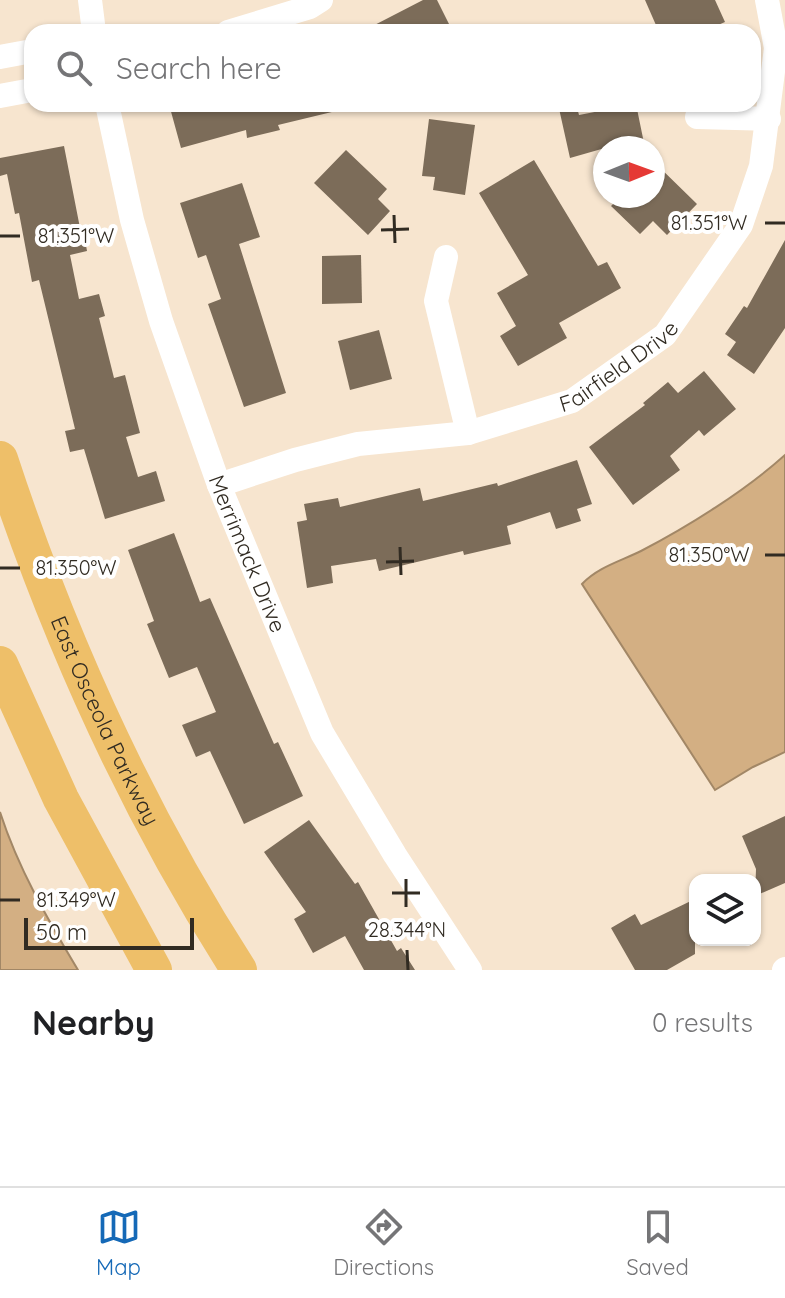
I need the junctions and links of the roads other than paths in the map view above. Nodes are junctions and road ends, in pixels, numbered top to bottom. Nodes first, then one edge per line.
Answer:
1 (90, 0) edge
2 (321, 0) edge
3 (767, 0) edge
4 (93, 24) edge
5 (254, 24) edge
6 (24, 52) edge
7 (0, 57) edge
8 (24, 92) edge
9 (0, 96) edge
10 (109, 112) edge
11 (697, 117) dead end
12 (769, 119) junction
13 (446, 257) dead end
14 (468, 433) junction
15 (0, 459) edge
16 (219, 485) junction
17 (0, 664) edge
18 (154, 970) edge
19 (239, 970) edge
20 (470, 970) edge

1 - 4 street
2 - 5 street
3 - 12 street, Fairfield Drive
6 - 7 street
8 - 9 street
10 - 16 street, Merrimack Drive
11 - 12 street
12 - 14 street, Fairfield Drive
13 - 14 street
14 - 16 street, Fairfield Drive
15 - 19 main road, East Osceola Parkway
16 - 20 street, Merrimack Drive
17 - 18 main road

